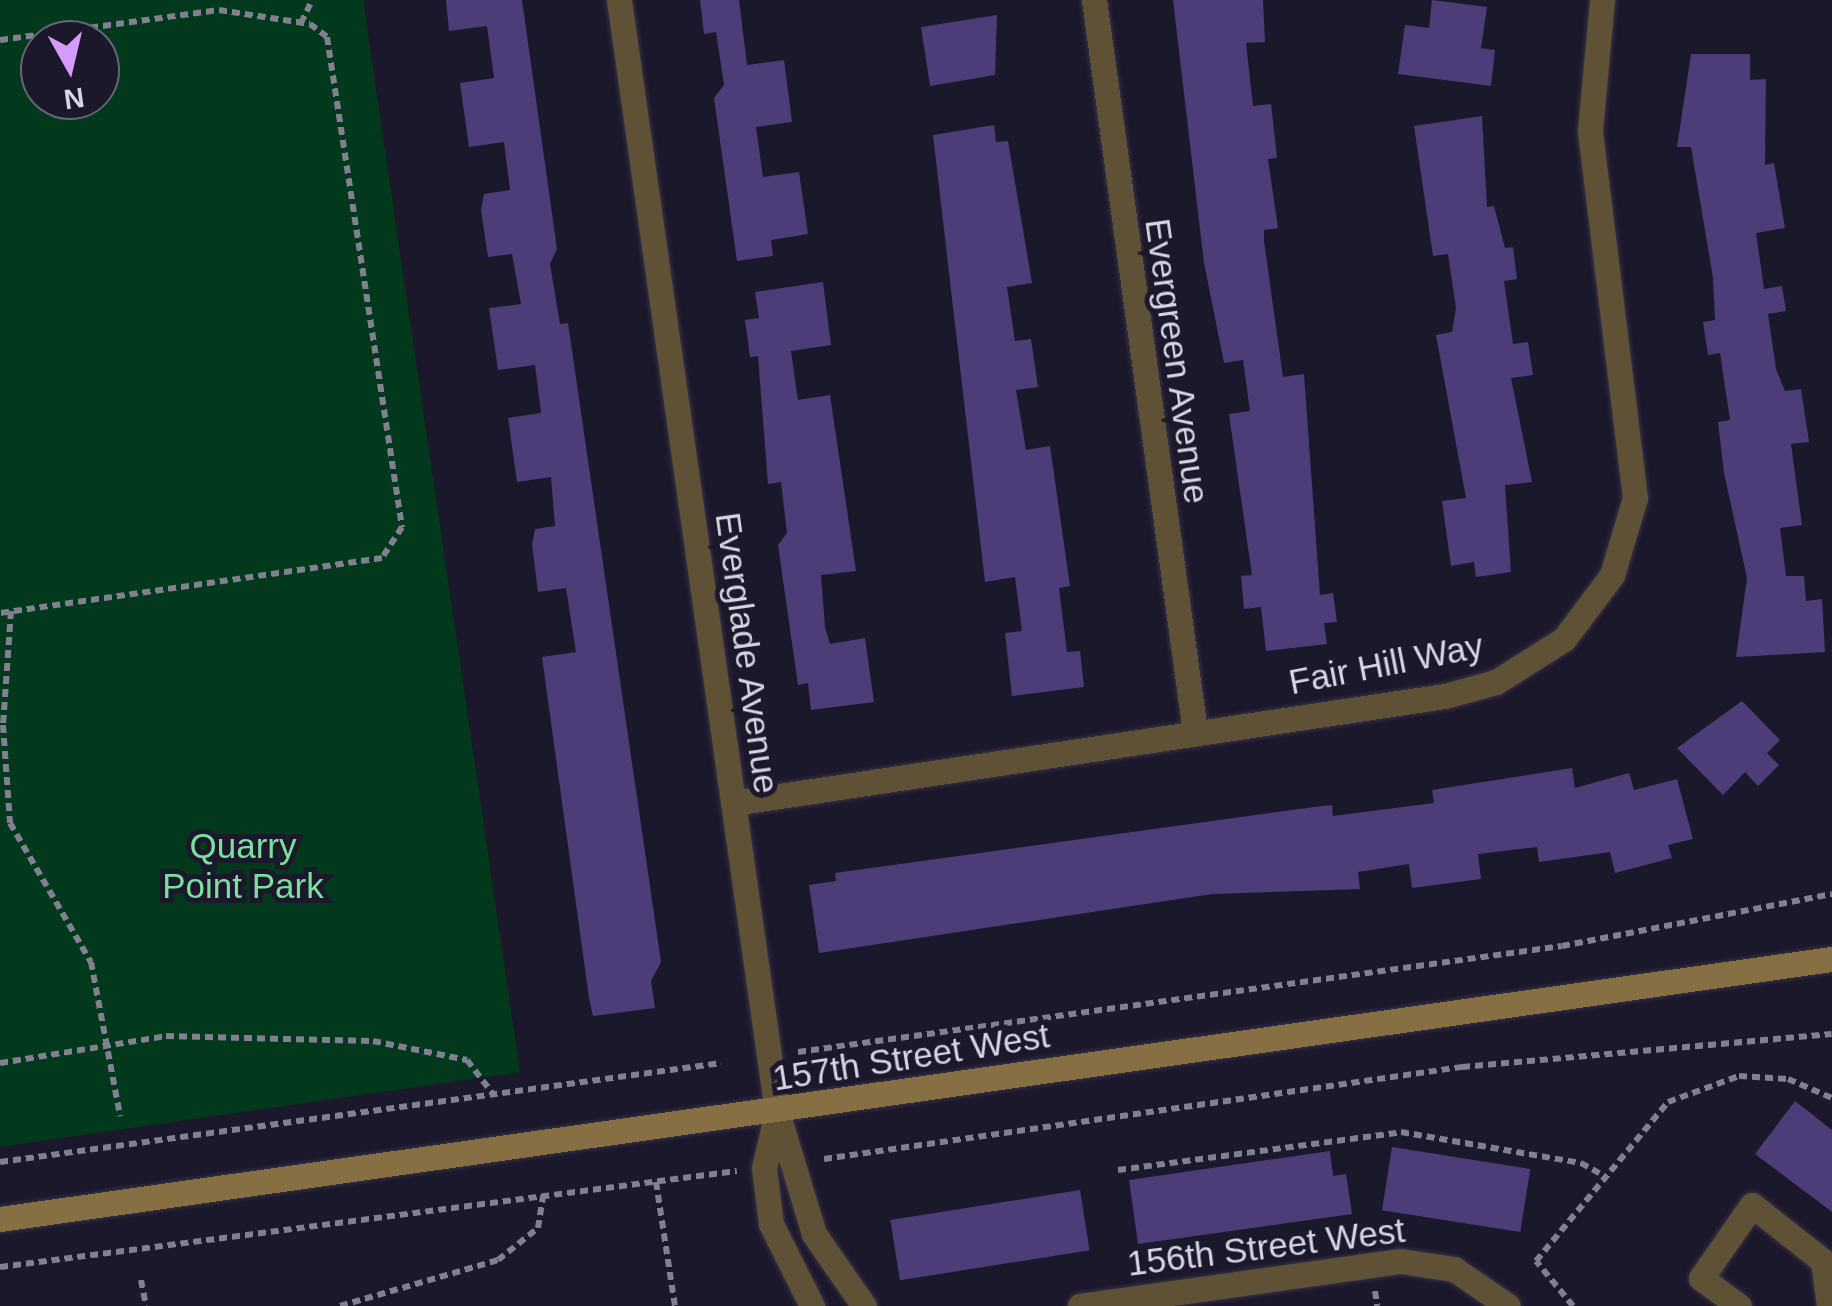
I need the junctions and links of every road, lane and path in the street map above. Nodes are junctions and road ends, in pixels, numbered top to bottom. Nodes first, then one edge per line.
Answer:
1 (312, 0) edge
2 (619, 0) edge
3 (1094, 0) edge
4 (1602, 0) edge
5 (301, 22) junction
6 (0, 40) edge
7 (11, 611) junction
8 (0, 613) edge
9 (1195, 732) junction
10 (732, 803) junction
11 (1832, 894) edge
12 (1832, 960) edge
13 (1832, 1034) edge
14 (110, 1042) junction
15 (798, 1052) dead end
16 (721, 1063) dead end
17 (0, 1064) edge
18 (494, 1094) junction
19 (1832, 1098) edge
20 (777, 1112) junction
21 (120, 1116) dead end
22 (812, 1161) junction
23 (0, 1162) edge
24 (739, 1170) dead end
25 (1118, 1170) dead end
26 (1603, 1175) junction
27 (656, 1182) junction
28 (543, 1195) junction
29 (0, 1219) edge
30 (0, 1267) edge
31 (141, 1280) dead end
32 (146, 1306) edge
33 (340, 1306) edge
34 (674, 1306) edge
35 (812, 1306) edge
36 (864, 1306) edge
37 (1080, 1306) edge
38 (1508, 1306) edge
39 (1573, 1306) edge
40 (1739, 1306) edge
41 (1830, 1306) edge

1 - 5 path
2 - 10 street, Everglade Avenue
3 - 9 street, Evergreen Avenue
4 - 9 street, Fair Hill Way
5 - 6 path
5 - 7 path
7 - 8 path
7 - 14 path
9 - 10 street, Fair Hill Way
10 - 20 street, Everglade Avenue
11 - 15 path
12 - 20 street, 157th Street West
13 - 22 path
14 - 17 path
14 - 18 path
14 - 21 path
16 - 18 path
18 - 23 path
19 - 26 path
20 - 22 street
20 - 29 street, 157th Street West
20 - 35 street, Everglade Avenue
22 - 36 street
24 - 27 path
25 - 26 path
26 - 39 path
27 - 28 path
27 - 34 path
28 - 30 path
28 - 33 path
31 - 32 path
37 - 38 street, 156th Street West
40 - 41 street

